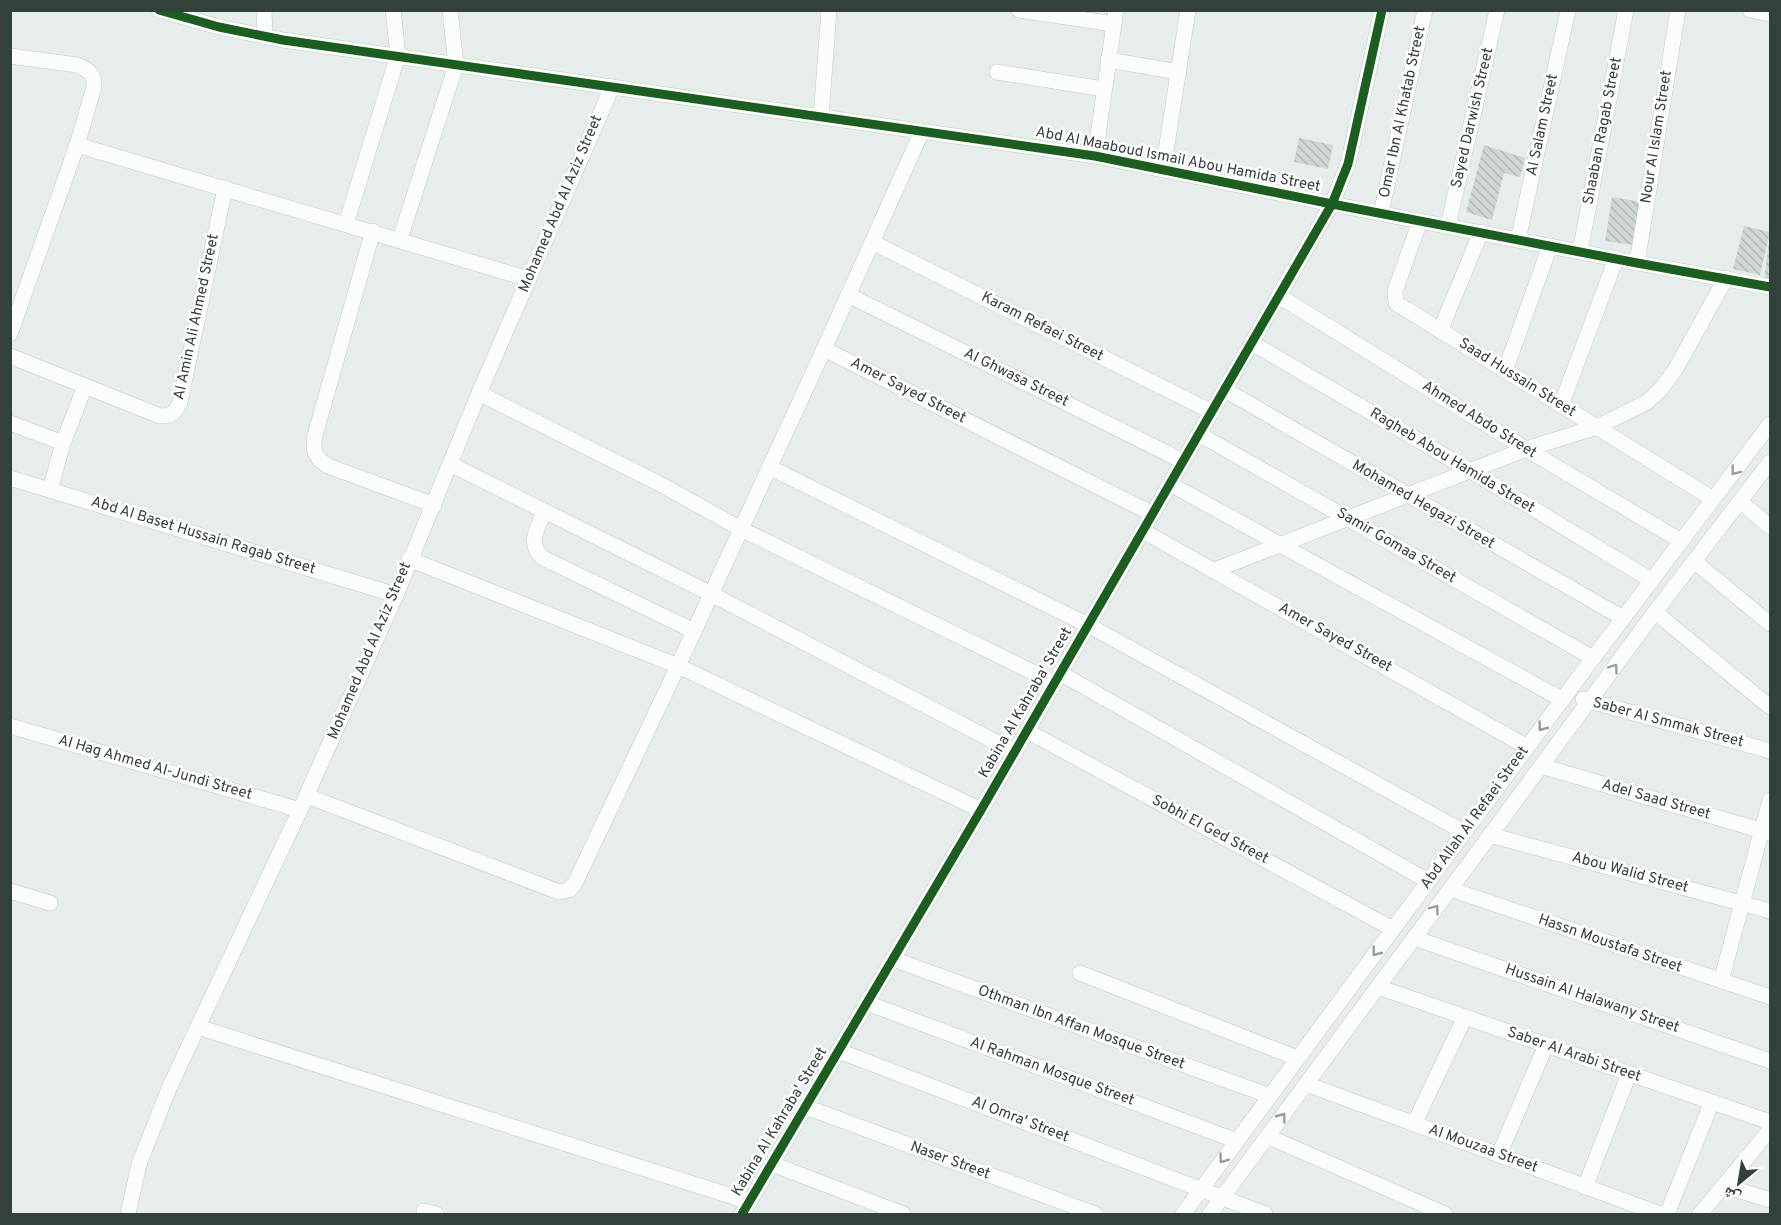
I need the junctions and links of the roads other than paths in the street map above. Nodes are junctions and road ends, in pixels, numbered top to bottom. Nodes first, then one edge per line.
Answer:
1 (159, 10) edge
2 (264, 10) edge
3 (393, 10) edge
4 (450, 10) edge
5 (829, 10) edge
6 (1019, 10) edge
7 (1188, 10) edge
8 (1382, 10) edge
9 (1425, 10) edge
10 (1497, 10) edge
11 (1568, 10) edge
12 (1626, 10) edge
13 (1678, 10) edge
14 (1053, 13) edge
15 (1115, 17) edge
16 (265, 37) junction
17 (398, 55) junction
18 (10, 56) edge
19 (1108, 60) junction
20 (456, 65) junction
21 (997, 72) dead end
22 (1179, 72) junction
23 (612, 87) junction
24 (1104, 88) junction
25 (821, 117) junction
26 (922, 131) junction
27 (77, 145) junction
28 (1095, 156) junction
29 (1163, 171) junction
30 (225, 188) junction
31 (1332, 204) junction
32 (1381, 213) junction
33 (1420, 220) junction
34 (346, 224) junction
35 (1448, 226) junction
36 (373, 231) junction
37 (1481, 232) junction
38 (400, 239) junction
39 (1518, 240) junction
40 (873, 242) junction
41 (1550, 246) junction
42 (1580, 252) junction
43 (1616, 259) junction
44 (1637, 263) junction
45 (1726, 278) junction
46 (529, 279) junction
47 (1770, 287) edge
48 (848, 295) junction
49 (1279, 296) junction
50 (1440, 331) junction
51 (10, 334) edge
52 (1252, 343) junction
53 (824, 349) junction
54 (10, 356) edge
55 (1505, 371) junction
56 (85, 386) junction
57 (1225, 390) junction
58 (479, 393) junction
59 (1561, 405) junction
60 (1212, 412) junction
61 (10, 423) edge
62 (1770, 424) edge
63 (1597, 427) junction
64 (1199, 434) junction
65 (63, 443) junction
66 (1526, 449) junction
67 (1183, 461) junction
68 (1770, 462) edge
69 (450, 464) junction
70 (769, 467) junction
71 (1471, 471) junction
72 (10, 478) edge
73 (1170, 484) junction
74 (50, 490) junction
75 (1407, 496) junction
76 (1713, 499) junction
77 (1740, 501) junction
78 (434, 505) junction
79 (544, 512) junction
80 (1153, 514) junction
81 (1347, 519) junction
82 (1770, 527) edge
83 (741, 529) junction
84 (1143, 531) junction
85 (1681, 541) junction
86 (1281, 545) junction
87 (409, 559) junction
88 (1694, 561) junction
89 (1215, 570) junction
90 (1652, 580) junction
91 (711, 594) junction
92 (396, 595) junction
93 (1655, 612) junction
94 (1623, 618) junction
95 (1770, 624) edge
96 (1088, 625) junction
97 (694, 631) junction
98 (1593, 658) junction
99 (678, 666) junction
100 (1057, 678) junction
101 (1564, 697) junction
102 (1590, 701) junction
103 (1770, 706) edge
104 (10, 726) edge
105 (1027, 731) junction
106 (1527, 747) junction
107 (1770, 751) edge
108 (1015, 752) junction
109 (1541, 766) junction
110 (307, 796) junction
111 (1770, 800) edge
112 (300, 810) junction
113 (981, 810) junction
114 (1464, 832) junction
115 (1766, 832) edge
116 (1490, 835) junction
117 (1428, 881) junction
118 (1450, 889) junction
119 (10, 891) edge
120 (50, 903) dead end
121 (1743, 904) junction
122 (1770, 911) edge
123 (1392, 929) junction
124 (1414, 938) junction
125 (893, 960) junction
126 (1080, 973) dead end
127 (1720, 981) junction
128 (1378, 987) junction
129 (1770, 997) edge
130 (867, 1004) junction
131 (1464, 1017) junction
132 (198, 1027) junction
133 (1546, 1045) junction
134 (839, 1051) junction
135 (1297, 1058) junction
136 (1770, 1061) edge
137 (1629, 1074) junction
138 (1306, 1084) junction
139 (1270, 1096) junction
140 (1713, 1102) junction
141 (806, 1107) junction
142 (1770, 1122) edge
143 (1414, 1124) junction
144 (1770, 1131) edge
145 (1267, 1136) junction
146 (1237, 1141) junction
147 (1499, 1155) junction
148 (772, 1164) junction
149 (1725, 1186) junction
150 (1586, 1187) junction
151 (1201, 1189) junction
152 (1222, 1198) junction
153 (1770, 1200) edge
154 (746, 1208) edge
155 (128, 1215) edge
156 (903, 1215) edge
157 (1095, 1215) edge
158 (1183, 1215) edge
159 (1210, 1215) edge
160 (1265, 1215) edge
161 (1445, 1215) edge
162 (1660, 1215) edge
163 (1667, 1215) edge
164 (1700, 1215) edge

1 - 16 street, Abd Al Maaboud Ismail Abou Hamida Street
2 - 16 street
3 - 17 street
4 - 20 street
5 - 25 street
6 - 14 street
7 - 22 street
8 - 31 street, Kabina Al Kahraba' Street
9 - 32 street, Omar Ibn Al Khatab Street
10 - 35 street, Sayed Darwish Street
11 - 39 street, Al Salam Street
12 - 42 street, Shaaban Ragab Street
13 - 44 street, Nour Al Islam Street
14 - 15 street
15 - 19 street
16 - 17 street, Abd Al Maaboud Ismail Abou Hamida Street
17 - 20 street, Abd Al Maaboud Ismail Abou Hamida Street
17 - 34 street
18 - 27 street
19 - 22 street
19 - 24 street
20 - 23 street, Abd Al Maaboud Ismail Abou Hamida Street
20 - 38 street
21 - 24 street
22 - 29 street
23 - 25 street, Abd Al Maaboud Ismail Abou Hamida Street
23 - 46 street, Mohamed Abd Al Aziz Street
24 - 28 street
25 - 26 street, Abd Al Maaboud Ismail Abou Hamida Street
26 - 28 street, Abd Al Maaboud Ismail Abou Hamida Street
26 - 40 street
27 - 30 street
27 - 51 street
28 - 29 street, Abd Al Maaboud Ismail Abou Hamida Street
29 - 31 street, Abd Al Maaboud Ismail Abou Hamida Street
30 - 34 street
30 - 56 street, Al Amin Ali Ahmed Street
31 - 32 street, Abd Al Maaboud Ismail Abou Hamida Street
31 - 49 street, Kabina Al Kahraba' Street
32 - 33 street, Abd Al Maaboud Ismail Abou Hamida Street
33 - 35 street, Abd Al Maaboud Ismail Abou Hamida Street
33 - 50 street, Saad Hussain Street
34 - 36 street
35 - 37 street, Abd Al Maaboud Ismail Abou Hamida Street
36 - 38 street
36 - 78 street
37 - 39 street, Abd Al Maaboud Ismail Abou Hamida Street
37 - 50 street
38 - 46 street
39 - 41 street, Abd Al Maaboud Ismail Abou Hamida Street
40 - 48 street
40 - 60 street, Karam Refaei Street
41 - 42 street, Abd Al Maaboud Ismail Abou Hamida Street
41 - 55 street
42 - 43 street, Abd Al Maaboud Ismail Abou Hamida Street
43 - 44 street, Abd Al Maaboud Ismail Abou Hamida Street
43 - 59 street
44 - 45 street, Abd Al Maaboud Ismail Abou Hamida Street
45 - 47 street, Abd Al Maaboud Ismail Abou Hamida Street
45 - 63 street
46 - 58 street, Mohamed Abd Al Aziz Street
48 - 53 street
48 - 67 street, Al Ghwasa Street
49 - 52 street, Kabina Al Kahraba' Street
49 - 66 street, Ahmed Abdo Street
50 - 55 street, Saad Hussain Street
52 - 57 street, Kabina Al Kahraba' Street
52 - 71 street, Ragheb Abou Hamida Street
53 - 70 street
53 - 80 street, Amer Sayed Street
54 - 56 street, Al Amin Ali Ahmed Street
55 - 59 street, Saad Hussain Street
56 - 65 street
57 - 60 street, Kabina Al Kahraba' Street
57 - 75 street, Mohamed Hegazi Street
58 - 69 street, Mohamed Abd Al Aziz Street
58 - 83 street
59 - 63 street, Saad Hussain Street
60 - 64 street, Kabina Al Kahraba' Street
61 - 65 street
62 -> 76 street, Abd Allah Al Refaei Street
63 - 66 street
63 - 76 street, Saad Hussain Street
64 - 67 street, Kabina Al Kahraba' Street
64 - 81 street, Samir Gomaa Street
65 - 74 street
66 - 71 street
66 - 85 street, Ahmed Abdo Street
67 - 73 street, Kabina Al Kahraba' Street
68 - 77 street, Abd Allah Al Refaei Street
69 - 78 street, Mohamed Abd Al Aziz Street
69 - 79 street
70 - 83 street
70 - 96 street
71 - 75 street
71 - 90 street, Ragheb Abou Hamida Street
72 - 74 street, Abd Al Baset Hussain Ragab Street
73 - 80 street, Kabina Al Kahraba' Street
73 - 86 street, Saber Al Smmak Street
74 - 92 street, Abd Al Baset Hussain Ragab Street
75 - 81 street
75 - 94 street, Mohamed Hegazi Street
76 - 85 street, Abd Allah Al Refaei Street
77 - 82 street
77 - 88 street, Abd Allah Al Refaei Street
78 - 87 street, Mohamed Abd Al Aziz Street
79 - 91 street
79 - 97 street
80 - 84 street, Kabina Al Kahraba' Street
81 - 86 street
81 - 98 street, Samir Gomaa Street
83 - 91 street
83 - 100 street
84 - 89 street, Amer Sayed Street
84 - 96 street, Kabina Al Kahraba' Street
85 - 90 street, Abd Allah Al Refaei Street
86 - 89 street
86 - 101 street, Saber Al Smmak Street
87 - 92 street, Mohamed Abd Al Aziz Street
87 - 99 street
88 - 93 street, Abd Allah Al Refaei Street
88 - 95 street
89 - 106 street, Amer Sayed Street
90 - 94 street, Abd Allah Al Refaei Street
91 - 97 street
91 - 108 street
92 - 110 street, Mohamed Abd Al Aziz Street
102 -> 93 street, Abd Allah Al Refaei Street
93 - 103 street
94 - 98 street, Abd Allah Al Refaei Street
96 - 100 street, Kabina Al Kahraba' Street
96 - 114 street
97 - 99 street
98 - 101 street, Abd Allah Al Refaei Street
99 - 110 street
99 - 113 street
100 - 105 street, Kabina Al Kahraba' Street
100 - 117 street
101 - 102 street, Saber Al Smmak Street
101 -> 106 street, Abd Allah Al Refaei Street
102 - 107 street, Saber Al Smmak Street
102 - 109 street, Abd Allah Al Refaei Street
104 - 112 street, Al Hag Ahmed Al-Jundi Street
105 - 108 street, Kabina Al Kahraba' Street
105 - 123 street, Sobhi El Ged Street
106 - 114 street, Abd Allah Al Refaei Street
108 - 113 street, Kabina Al Kahraba' Street
109 - 115 street, Adel Saad Street
109 - 116 street, Abd Allah Al Refaei Street
110 - 112 street, Mohamed Abd Al Aziz Street
111 - 115 street
112 - 132 street, Mohamed Abd Al Aziz Street
113 - 125 street, Kabina Al Kahraba' Street
114 - 117 street, Abd Allah Al Refaei Street
115 - 121 street
116 - 118 street, Abd Allah Al Refaei Street
116 - 121 street, Abou Walid Street
117 - 123 street, Abd Allah Al Refaei Street
124 -> 118 street, Abd Allah Al Refaei Street
118 - 127 street, Hassn Moustafa Street
119 - 120 street
121 - 122 street, Abou Walid Street
121 - 127 street
123 -> 135 street, Abd Allah Al Refaei Street
124 - 128 street, Abd Allah Al Refaei Street
124 - 136 street, Hussain Al Halawany Street
125 - 130 street, Kabina Al Kahraba' Street
125 - 139 street, Othman Ibn Affan Mosque Street
126 - 135 street
127 - 129 street, Hassn Moustafa Street
128 - 131 street, Saber Al Arabi Street
128 - 138 street, Abd Allah Al Refaei Street
130 - 134 street, Kabina Al Kahraba' Street
130 - 146 street, Al Rahman Mosque Street
131 - 133 street, Saber Al Arabi Street
131 - 143 street
132 - 154 street
132 - 155 street, Mohamed Abd Al Aziz Street
133 - 137 street, Saber Al Arabi Street
133 - 147 street
134 - 141 street, Kabina Al Kahraba' Street
134 - 151 street, Al Omra' Street
135 - 139 street, Abd Allah Al Refaei Street
137 - 140 street, Saber Al Arabi Street
137 - 150 street
138 - 143 street, Al Mouzaa Street
145 -> 138 street, Abd Allah Al Refaei Street
139 - 146 street, Abd Allah Al Refaei Street
140 - 142 street, Saber Al Arabi Street
140 - 163 street
141 - 148 street, Kabina Al Kahraba' Street
141 - 157 street, Naser Street
143 - 147 street, Al Mouzaa Street
144 - 149 street
145 - 152 street, Abd Allah Al Refaei Street
145 - 161 street
146 -> 151 street, Abd Allah Al Refaei Street
147 - 150 street, Al Mouzaa Street
148 - 154 street, Kabina Al Kahraba' Street
148 - 156 street
149 - 153 street
149 - 164 street
150 - 162 street, Al Mouzaa Street
151 - 152 street, Al Omra' Street
151 - 158 street, Abd Allah Al Refaei Street
152 - 159 street, Abd Allah Al Refaei Street
152 - 160 street, Al Omra' Street

